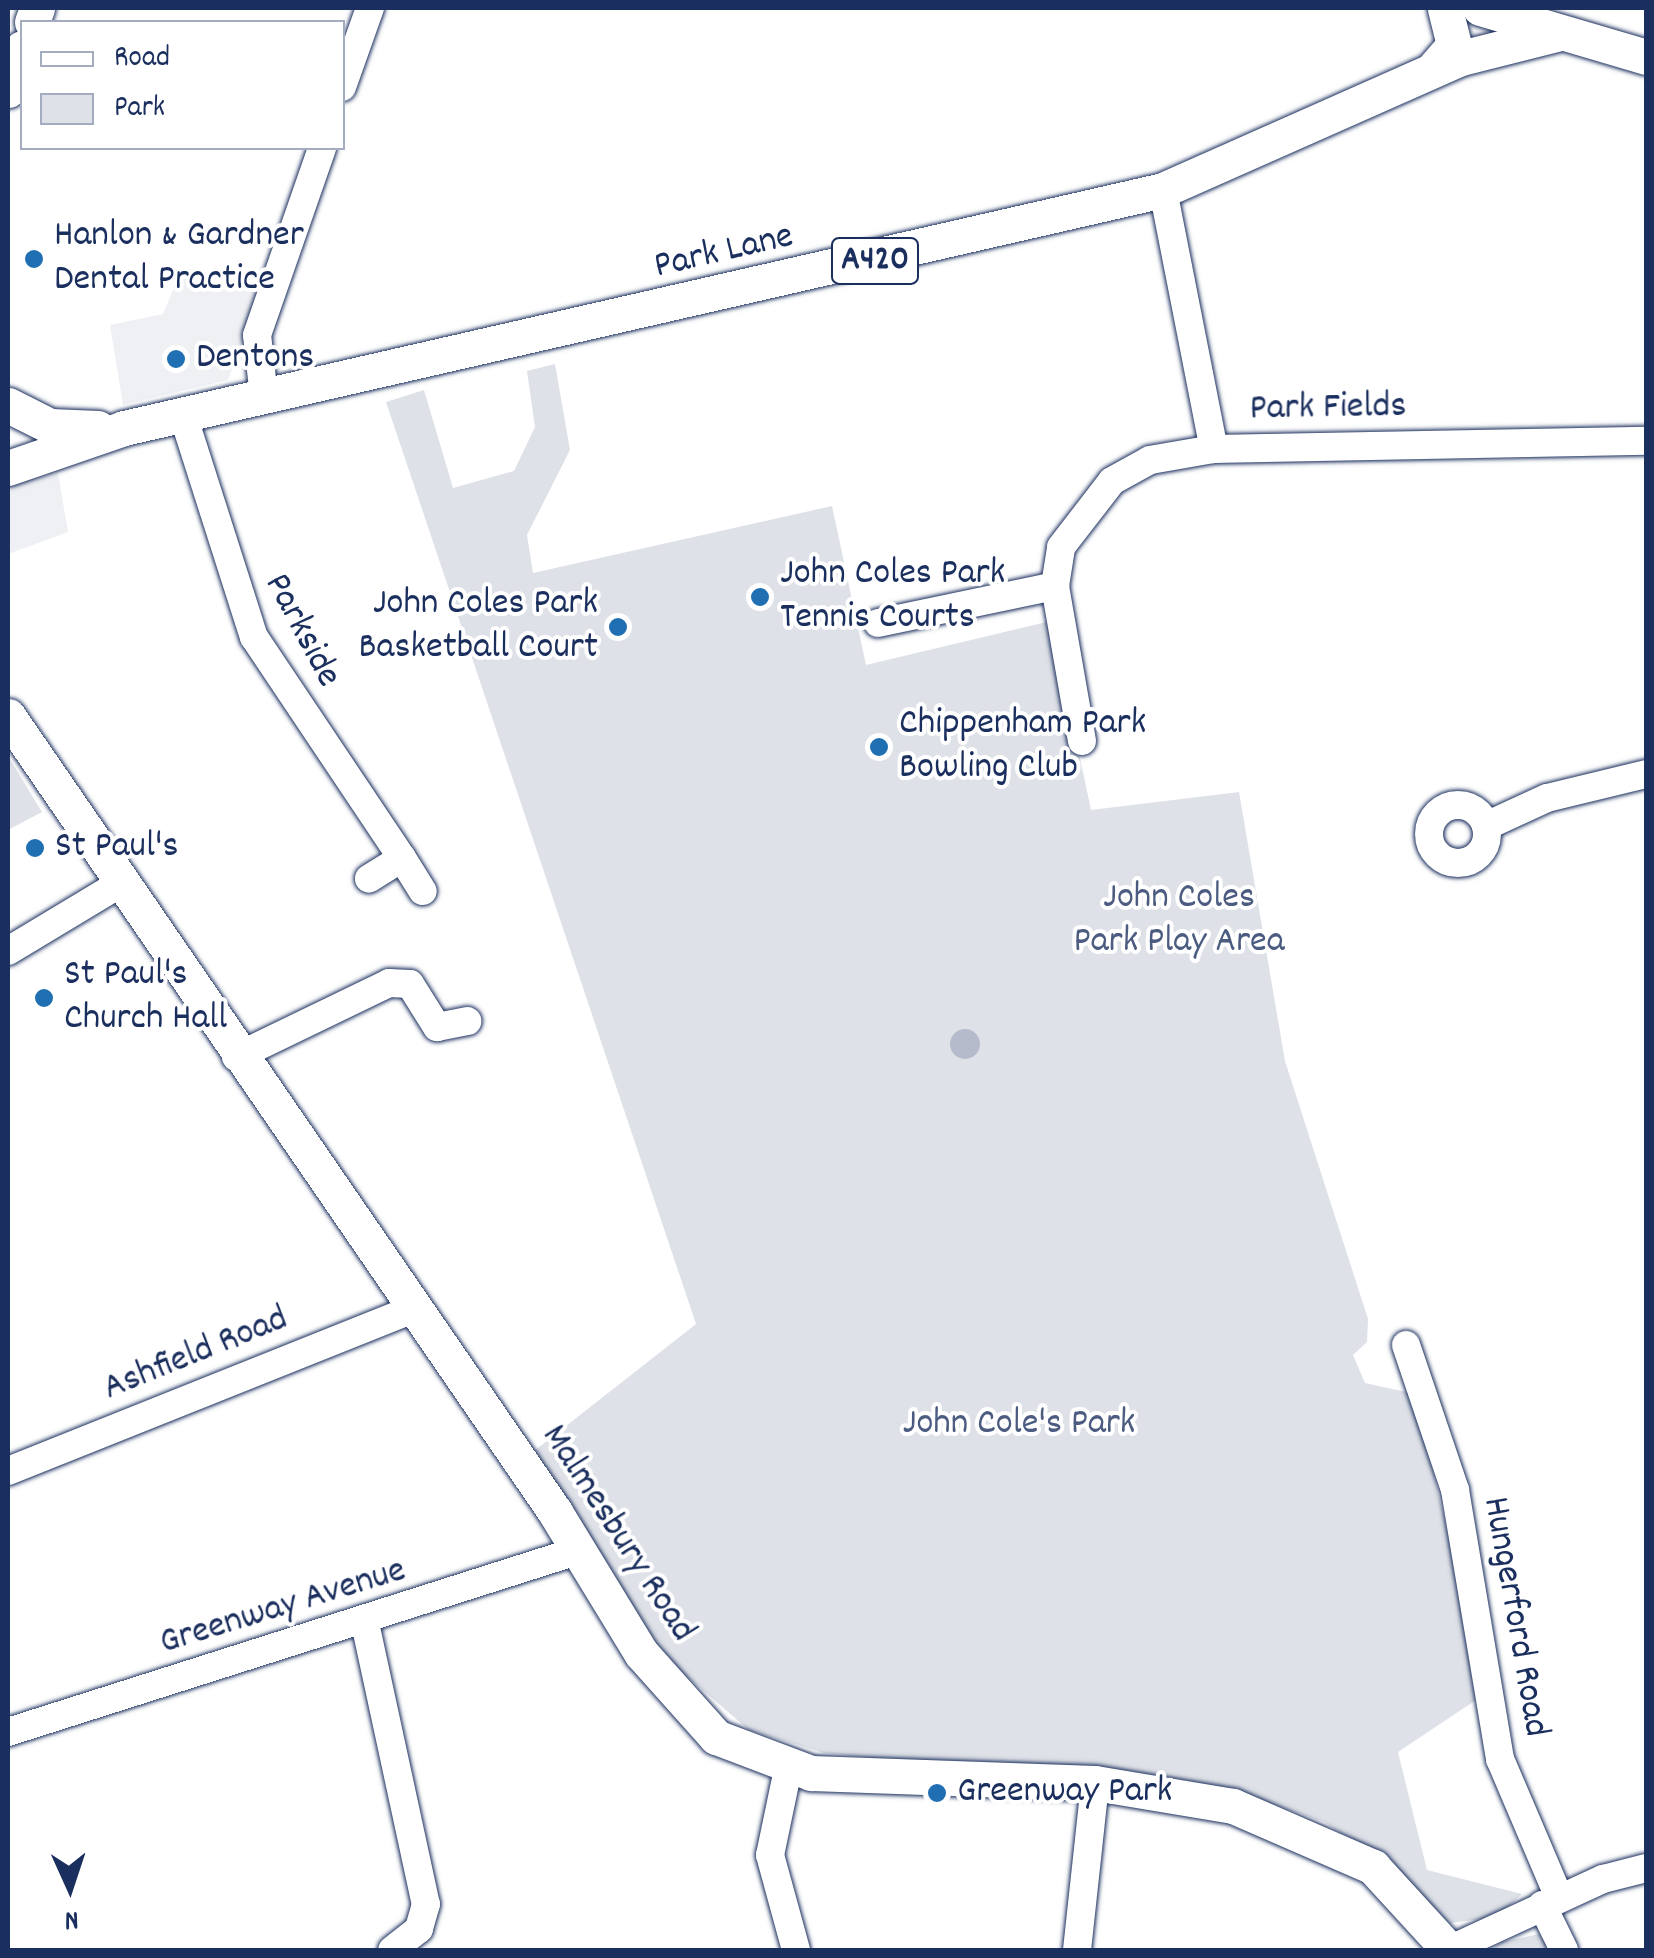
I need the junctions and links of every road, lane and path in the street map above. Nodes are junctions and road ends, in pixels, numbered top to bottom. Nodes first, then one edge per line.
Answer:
1 (370, 8) edge
2 (1445, 8) edge
3 (1480, 8) edge
4 (1560, 21) edge
5 (20, 54) edge
6 (1646, 57) edge
7 (1428, 73) junction
8 (345, 79) edge
9 (8, 90) edge
10 (321, 150) edge
11 (1163, 190) junction
12 (264, 397) junction
13 (8, 404) edge
14 (183, 415) junction
15 (124, 428) junction
16 (1646, 441) edge
17 (1214, 449) junction
18 (8, 468) edge
19 (1055, 586) junction
20 (878, 623) dead end
21 (8, 716) edge
22 (1082, 741) dead end
23 (1646, 774) edge
24 (1486, 826) dead end
25 (402, 858) junction
26 (369, 879) dead end
27 (118, 886) junction
28 (423, 892) dead end
29 (8, 951) edge
30 (467, 1022) dead end
31 (236, 1057) junction
32 (413, 1310) junction
33 (1406, 1345) dead end
34 (8, 1471) edge
35 (580, 1550) junction
36 (365, 1624) junction
37 (8, 1732) edge
38 (788, 1769) junction
39 (1095, 1784) junction
40 (1646, 1868) edge
41 (1551, 1901) junction
42 (392, 1950) edge
43 (796, 1950) edge
44 (1077, 1950) edge
45 (1449, 1950) edge
46 (1564, 1950) edge

1 - 8 street
2 - 7 main road
3 - 4 main road
4 - 6 main road
4 - 7 main road, Park Lane / A420
5 - 9 main road
7 - 11 main road, Park Lane / A420
10 - 12 street
11 - 12 main road, Park Lane / A420
11 - 17 street, Park Fields
12 - 14 main road, Park Lane / A420
13 - 15 main road, A420
14 - 15 main road, Park Lane / A420
14 - 25 street, Parkside
15 - 18 main road, Park Lane
16 - 17 street, Park Fields
17 - 19 street
19 - 20 street
19 - 22 street
21 - 27 main road, Malmesbury Road
23 - 24 street
25 - 26 street
25 - 28 street, Parkside
27 - 29 street
27 - 31 main road, Malmesbury Road
30 - 31 street
31 - 32 main road, Malmesbury Road
32 - 34 street, Ashfield Road
32 - 35 main road, Malmesbury Road
33 - 41 street, Hungerford Road
35 - 36 street, Greenway Avenue
35 - 38 main road, Malmesbury Road
36 - 37 street, Greenway Avenue
36 - 42 street
38 - 39 main road, Malmesbury Road
38 - 43 street
39 - 44 street
39 - 45 main road, Malmesbury Road
40 - 41 street
41 - 45 street
41 - 46 street

